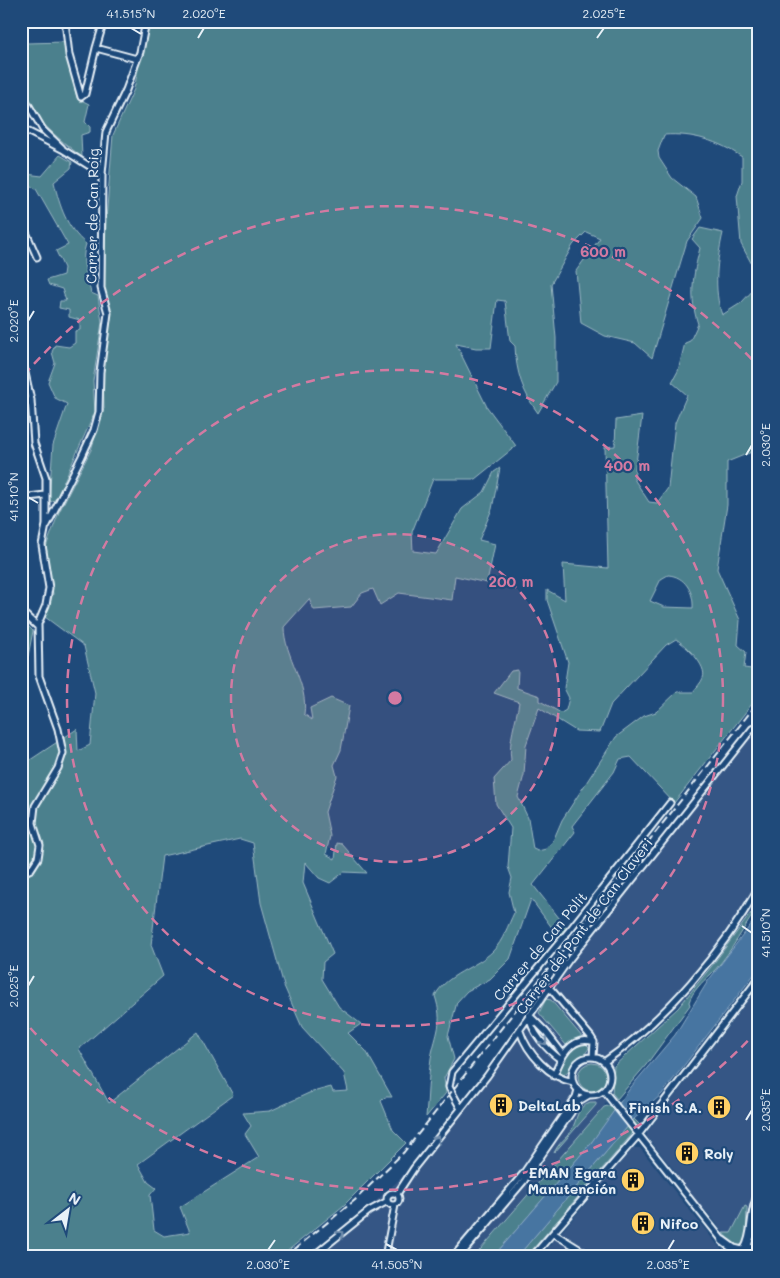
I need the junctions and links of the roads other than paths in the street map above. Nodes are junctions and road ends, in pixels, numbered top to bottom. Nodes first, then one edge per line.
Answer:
1 (66, 21) edge
2 (104, 21) edge
3 (146, 21) edge
4 (96, 48) junction
5 (137, 60) junction
6 (21, 92) edge
7 (21, 128) edge
8 (62, 149) junction
9 (102, 174) junction
10 (21, 221) edge
11 (37, 257) dead end
12 (21, 355) edge
13 (31, 400) junction
14 (21, 409) edge
15 (45, 495) junction
16 (21, 498) edge
17 (46, 528) junction
18 (21, 611) edge
19 (38, 626) junction
20 (759, 725) edge
21 (670, 802) dead end
22 (21, 874) edge
23 (759, 887) edge
24 (759, 978) edge
25 (549, 987) junction
26 (529, 1015) junction
27 (520, 1031) junction
28 (594, 1042) junction
29 (617, 1053) junction
30 (562, 1056) junction
31 (593, 1057) junction
32 (604, 1062) junction
33 (608, 1067) junction
34 (554, 1076) junction
35 (573, 1082) junction
36 (578, 1090) junction
37 (604, 1091) junction
38 (589, 1095) junction
39 (461, 1109) junction
40 (639, 1134) junction
41 (397, 1194) junction
42 (759, 1195) edge
43 (391, 1204) junction
44 (751, 1221) junction
45 (553, 1233) junction
46 (723, 1241) junction
47 (759, 1242) edge
48 (759, 1248) edge
49 (744, 1250) junction
50 (312, 1257) edge
51 (385, 1257) edge
52 (453, 1257) edge
53 (459, 1257) edge
54 (532, 1257) edge
55 (592, 1257) edge
56 (731, 1257) edge
57 (736, 1257) edge

1 - 4 street
2 - 4 street
3 - 5 street, Carrer de Can Roig
4 - 5 street
5 - 9 street, Carrer de Can Roig
6 - 8 street
7 - 8 street
8 - 9 street
9 - 17 street, Carrer de Can Roig
10 - 11 street
12 - 13 street
13 - 14 street
13 - 15 street
15 - 16 street
15 - 17 street
17 - 19 street
18 - 19 street
19 - 22 street
20 - 25 street, Carrer del Pont de Can Claveri
21 - 39 street, Carrer de Can Pòlit
23 - 29 street
24 - 40 street
25 - 26 street, Carrer del Pont de Can Claveri
25 - 28 street
26 - 27 street, Carrer del Pont de Can Claveri
26 - 30 street
26 -> 30 street
27 - 34 street
27 - 39 street, Carrer del Pont de Can Claveri
28 - 30 street
28 - 31 street
29 - 32 street
29 - 33 street
30 - 34 street
31 - 32 street
31 - 35 street
32 - 33 street
33 - 37 street
34 - 35 street
35 - 36 street
36 - 38 street
36 - 52 street
37 - 38 street
37 - 40 street
38 - 53 street
41 -> 39 street, Carrer del Pont de Can Claveri
40 - 45 street
40 - 46 street
41 - 43 street
41 - 43 street
42 - 44 main road
50 -> 43 street
43 - 51 street
44 - 47 main road
44 - 49 main road
45 - 54 street
45 - 55 street
46 - 49 main road
46 - 56 main road
48 - 49 main road
49 - 57 main road

